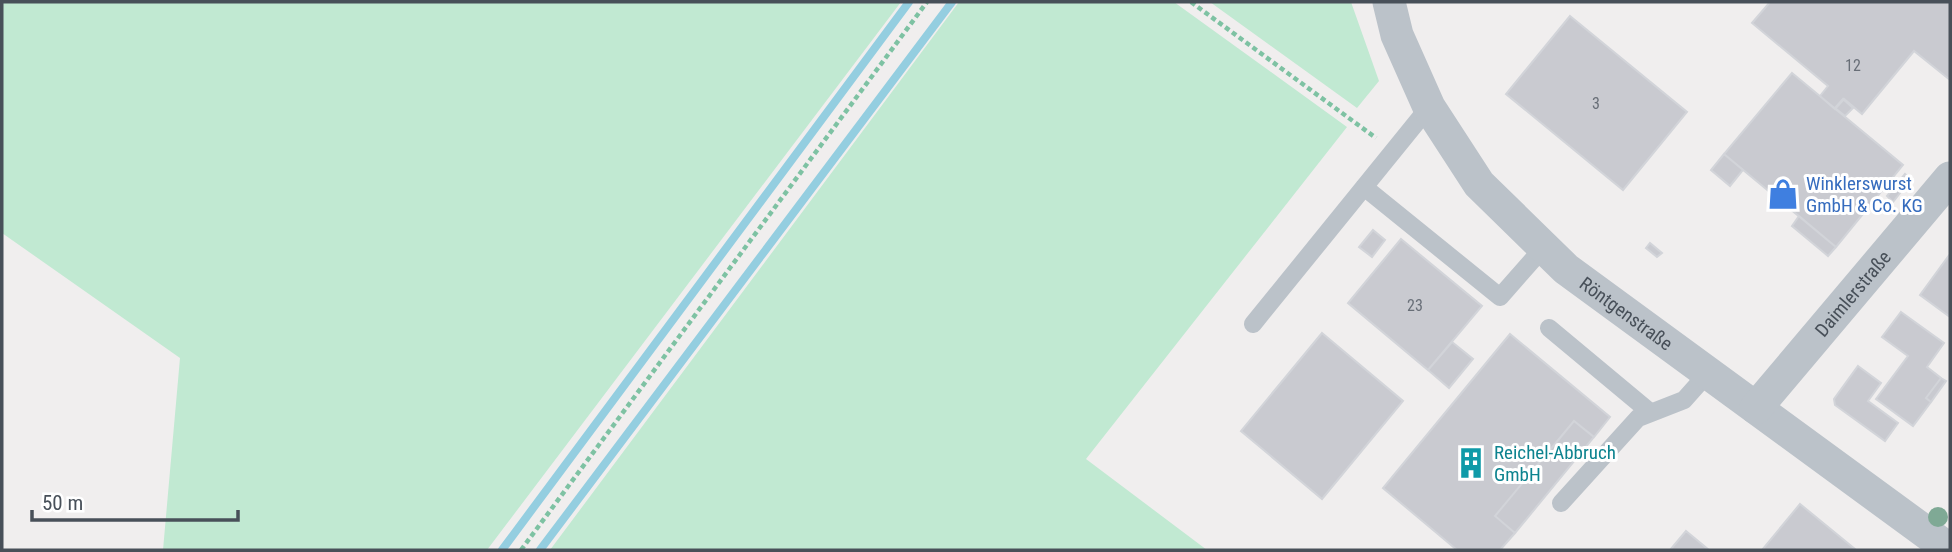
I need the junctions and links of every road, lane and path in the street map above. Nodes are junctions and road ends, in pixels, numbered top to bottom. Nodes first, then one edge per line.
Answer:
1 (927, 2) edge
2 (1191, 2) edge
3 (1389, 2) edge
4 (1429, 107) junction
5 (1393, 151) junction
6 (1950, 178) edge
7 (1364, 187) junction
8 (1544, 247) junction
9 (1253, 324) dead end
10 (1549, 328) dead end
11 (1708, 373) junction
12 (1756, 408) junction
13 (1651, 413) junction
14 (1561, 503) dead end
15 (521, 550) edge
16 (1950, 550) edge

1 - 15 path
2 - 5 path
3 - 4 street, Röntgenstraße
4 - 5 lane
4 - 8 street, Röntgenstraße
5 - 7 lane
6 - 12 street, Daimlerstraße
7 - 8 lane
7 - 9 lane
8 - 11 street, Röntgenstraße
10 - 13 lane
11 - 12 street, Röntgenstraße
11 - 13 lane
12 - 16 street, Röntgenstraße
13 - 14 lane

